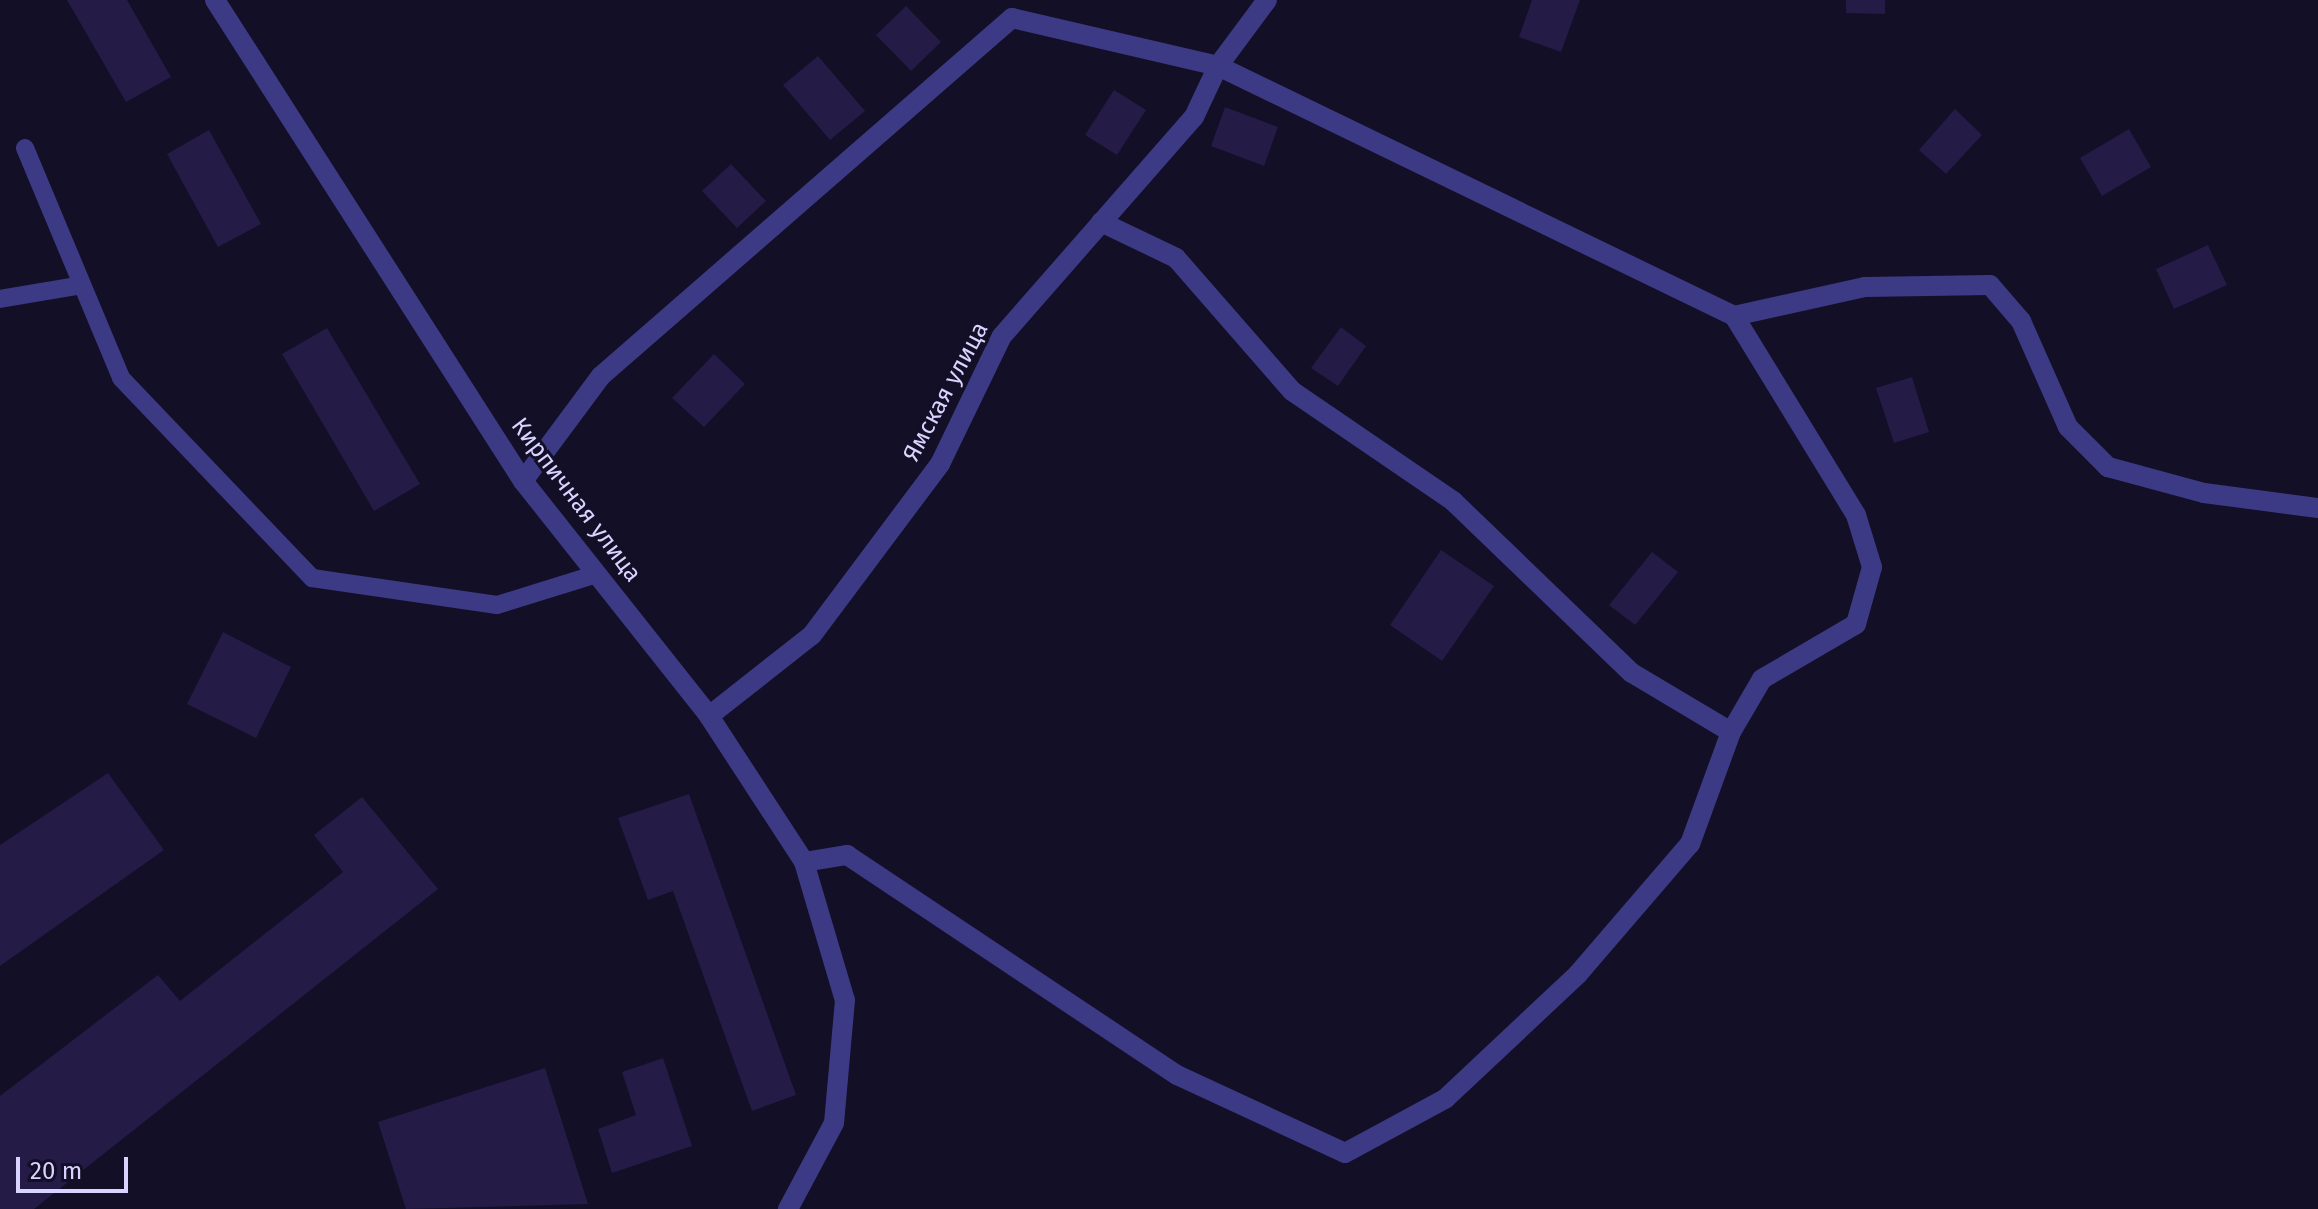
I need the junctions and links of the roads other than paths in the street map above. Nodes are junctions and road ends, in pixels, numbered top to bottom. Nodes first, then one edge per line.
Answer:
1 (215, 0) edge
2 (1267, 0) edge
3 (1218, 66) junction
4 (25, 148) dead end
5 (1101, 222) junction
6 (82, 285) junction
7 (0, 299) edge
8 (1734, 316) junction
9 (523, 481) junction
10 (2318, 508) edge
11 (597, 574) junction
12 (709, 716) junction
13 (1731, 732) junction
14 (804, 862) junction
15 (788, 1209) edge

1 - 9 street, Кирпичная улица
2 - 3 street, Ямская улица
3 - 5 street, Ямская улица
3 - 8 street
3 - 9 street
4 - 6 lane
5 - 12 street, Ямская улица
5 - 13 street
6 - 7 lane
6 - 11 lane
8 - 10 street
8 - 13 street
9 - 11 street, Кирпичная улица
11 - 12 street, Кирпичная улица
12 - 14 street, Кирпичная улица
13 - 14 street
14 - 15 street, Кирпичная улица

